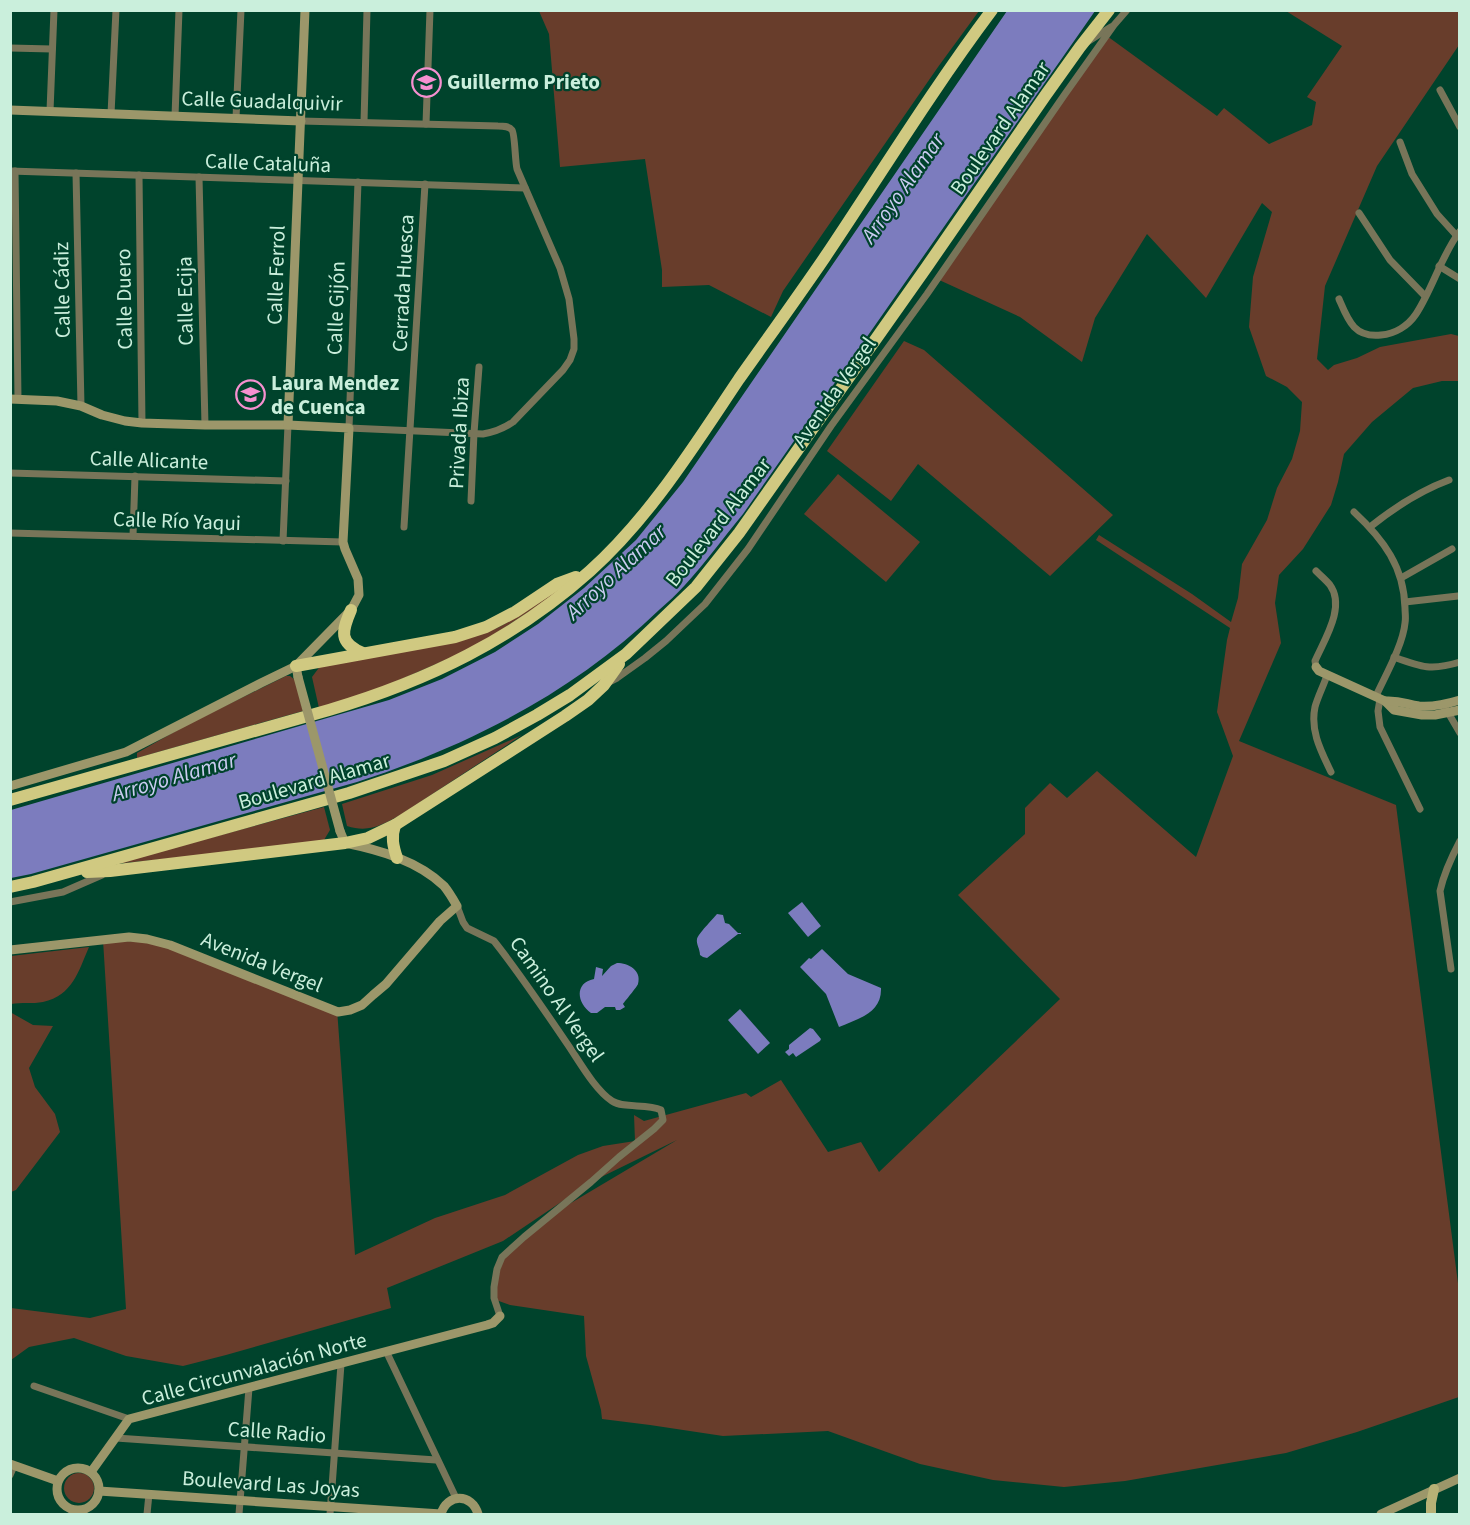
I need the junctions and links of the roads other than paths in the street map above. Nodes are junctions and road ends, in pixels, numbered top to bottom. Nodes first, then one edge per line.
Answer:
1 (54, 10) edge
2 (116, 10) edge
3 (178, 10) edge
4 (242, 10) edge
5 (305, 10) edge
6 (367, 10) edge
7 (430, 10) edge
8 (992, 10) edge
9 (1109, 10) edge
10 (1127, 10) edge
11 (1114, 25) junction
12 (1080, 47) junction
13 (10, 48) edge
14 (52, 49) junction
15 (1440, 90) dead end
16 (10, 110) edge
17 (50, 111) junction
18 (111, 114) junction
19 (175, 116) junction
20 (237, 118) junction
21 (301, 120) junction
22 (364, 122) junction
23 (426, 124) junction
24 (1460, 127) edge
25 (1400, 142) dead end
26 (13, 171) edge
27 (76, 173) junction
28 (139, 175) junction
29 (199, 177) junction
30 (298, 180) junction
31 (358, 182) junction
32 (425, 184) junction
33 (525, 188) junction
34 (1359, 213) dead end
35 (1458, 233) edge
36 (1439, 266) junction
37 (1460, 279) edge
38 (1425, 296) junction
39 (1339, 299) dead end
40 (479, 367) dead end
41 (14, 399) edge
42 (81, 406) junction
43 (142, 423) junction
44 (205, 425) junction
45 (288, 425) junction
46 (350, 428) junction
47 (411, 430) junction
48 (474, 433) junction
49 (10, 473) edge
50 (135, 476) junction
51 (1449, 480) dead end
52 (286, 481) junction
53 (471, 501) dead end
54 (1354, 512) dead end
55 (404, 527) dead end
56 (1370, 527) junction
57 (10, 533) edge
58 (133, 537) junction
59 (283, 541) junction
60 (343, 542) junction
61 (1452, 549) dead end
62 (590, 570) junction
63 (1316, 571) dead end
64 (1401, 578) junction
65 (1458, 596) edge
66 (1405, 602) junction
67 (351, 610) junction
68 (363, 653) junction
69 (626, 654) junction
70 (1394, 657) junction
71 (1460, 662) edge
72 (1316, 667) joint
73 (297, 672) junction
74 (1328, 675) junction
75 (604, 685) junction
76 (1380, 699) junction
77 (1460, 700) edge
78 (1446, 709) junction
79 (1460, 710) edge
80 (1460, 733) edge
81 (1331, 772) dead end
82 (10, 786) edge
83 (10, 800) edge
84 (1420, 810) dead end
85 (395, 825) junction
86 (343, 837) junction
87 (1460, 841) edge
88 (398, 858) junction
89 (110, 871) junction
90 (64, 873) junction
91 (10, 887) edge
92 (10, 902) edge
93 (457, 906) junction
94 (10, 950) edge
95 (1451, 969) dead end
96 (500, 1316) joint
97 (387, 1353) junction
98 (341, 1364) junction
99 (34, 1386) dead end
100 (249, 1388) junction
101 (129, 1419) junction
102 (116, 1438) junction
103 (244, 1447) junction
104 (334, 1453) junction
105 (436, 1460) junction
106 (12, 1465) edge
107 (91, 1472) junction
108 (10, 1475) edge
109 (1460, 1478) edge
110 (58, 1481) junction
111 (1434, 1489) junction
112 (99, 1491) junction
113 (149, 1494) junction
114 (456, 1498) junction
115 (240, 1500) junction
116 (330, 1510) edge
117 (64, 1511) edge
118 (441, 1514) edge
119 (147, 1515) edge
120 (239, 1515) edge
121 (477, 1515) edge
122 (1381, 1515) edge
123 (1431, 1515) edge

1 - 14 street
2 - 18 street
3 - 19 street
4 - 20 street
5 - 21 street, Calle Ferrol
6 - 22 street
7 - 23 street
8 - 62 highway
9 - 12 highway, Boulevard Alamar
10 - 11 street
11 - 12 street
11 - 75 street, Avenida Vergel
12 - 69 highway, Boulevard Alamar
13 - 14 street
14 - 17 street
15 - 24 street
16 - 17 street, Calle Guadalquivir
17 - 18 street, Calle Guadalquivir
18 - 19 street, Calle Guadalquivir
19 - 20 street, Calle Guadalquivir
20 - 21 street, Calle Guadalquivir
21 - 22 street, Calle Guadalquivir
21 - 30 street, Calle Ferrol
22 - 23 street, Calle Guadalquivir
23 - 33 street, Calle Guadalquivir
25 - 35 street
26 - 27 street, Calle Cataluña
26 - 41 street
27 - 28 street, Calle Cataluña
27 - 42 street, Calle Cádiz
28 - 29 street, Calle Cataluña
28 - 43 street, Calle Duero
29 - 30 street, Calle Cataluña
29 - 44 street, Calle Ecija
30 - 31 street, Calle Cataluña
30 - 45 street, Calle Ferrol
31 - 32 street, Calle Cataluña
31 - 46 street, Calle Gijón
32 - 33 street, Calle Cataluña
32 - 47 street, Cerrada Huesca
33 - 48 street
34 - 38 street
35 - 36 street
36 - 37 street
36 - 38 street
38 - 39 street
40 - 48 street, Privada Ibiza
41 - 42 street
42 - 43 street
43 - 44 street
44 - 45 street
45 - 46 street
45 - 52 street, Calle Ferrol
46 - 47 street
46 - 60 street, Calle Gijón
47 - 48 street
47 - 55 street, Cerrada Huesca
48 - 53 street, Privada Ibiza
49 - 50 street, Calle Alicante
50 - 52 street, Calle Alicante
50 - 58 street
51 - 56 street
52 - 59 street, Calle Ferrol
54 - 56 street
56 - 64 street
57 - 58 street, Calle Río Yaqui
58 - 59 street, Calle Río Yaqui
59 - 60 street, Calle Río Yaqui
60 - 67 street
61 - 64 street
62 - 68 highway
62 - 83 highway
63 - 72 street
64 - 66 street
65 - 66 street
66 - 70 street
67 - 68 highway
67 - 73 street
68 - 73 highway
69 - 75 highway
69 - 90 highway, Boulevard Alamar
70 - 71 street
70 - 76 street
72 - 74 street
73 - 82 street
73 - 86 street, bridge
74 - 76 street
74 - 81 street
75 - 85 highway
76 - 78 street
76 - 84 street
77 - 78 street
78 - 79 street
78 - 80 street
85 - 86 highway
85 - 88 highway
86 - 88 street, Camino Al Vergel
86 - 89 highway
87 - 95 street
88 - 93 street, Camino Al Vergel
89 - 90 highway
89 - 92 street
90 - 91 highway, Boulevard Alamar
93 - 94 street, Avenida Vergel
93 - 96 street, Camino Al Vergel
96 - 97 street, Calle Circunvalación Norte
97 - 98 street, Calle Circunvalación Norte
97 - 105 street
98 - 100 street, Calle Circunvalación Norte
98 - 104 street
99 - 101 street
100 - 101 street, Calle Circunvalación Norte
100 - 103 street
101 - 102 street
102 - 103 street, Calle Radio
102 - 107 street
103 - 104 street, Calle Radio
103 - 115 street
104 - 105 street, Calle Radio
104 - 116 street
105 - 114 street
106 - 108 street
106 - 110 street
107 - 110 street
107 - 112 street
109 - 111 street
110 - 117 street
111 - 122 street
111 - 123 main road
112 - 113 street, Boulevard Las Joyas
112 - 117 street
113 - 115 street, Boulevard Las Joyas
113 - 119 street
114 - 118 street
114 - 121 street
115 - 116 street, Boulevard Las Joyas
115 - 120 street
116 - 118 street, Boulevard Las Joyas

